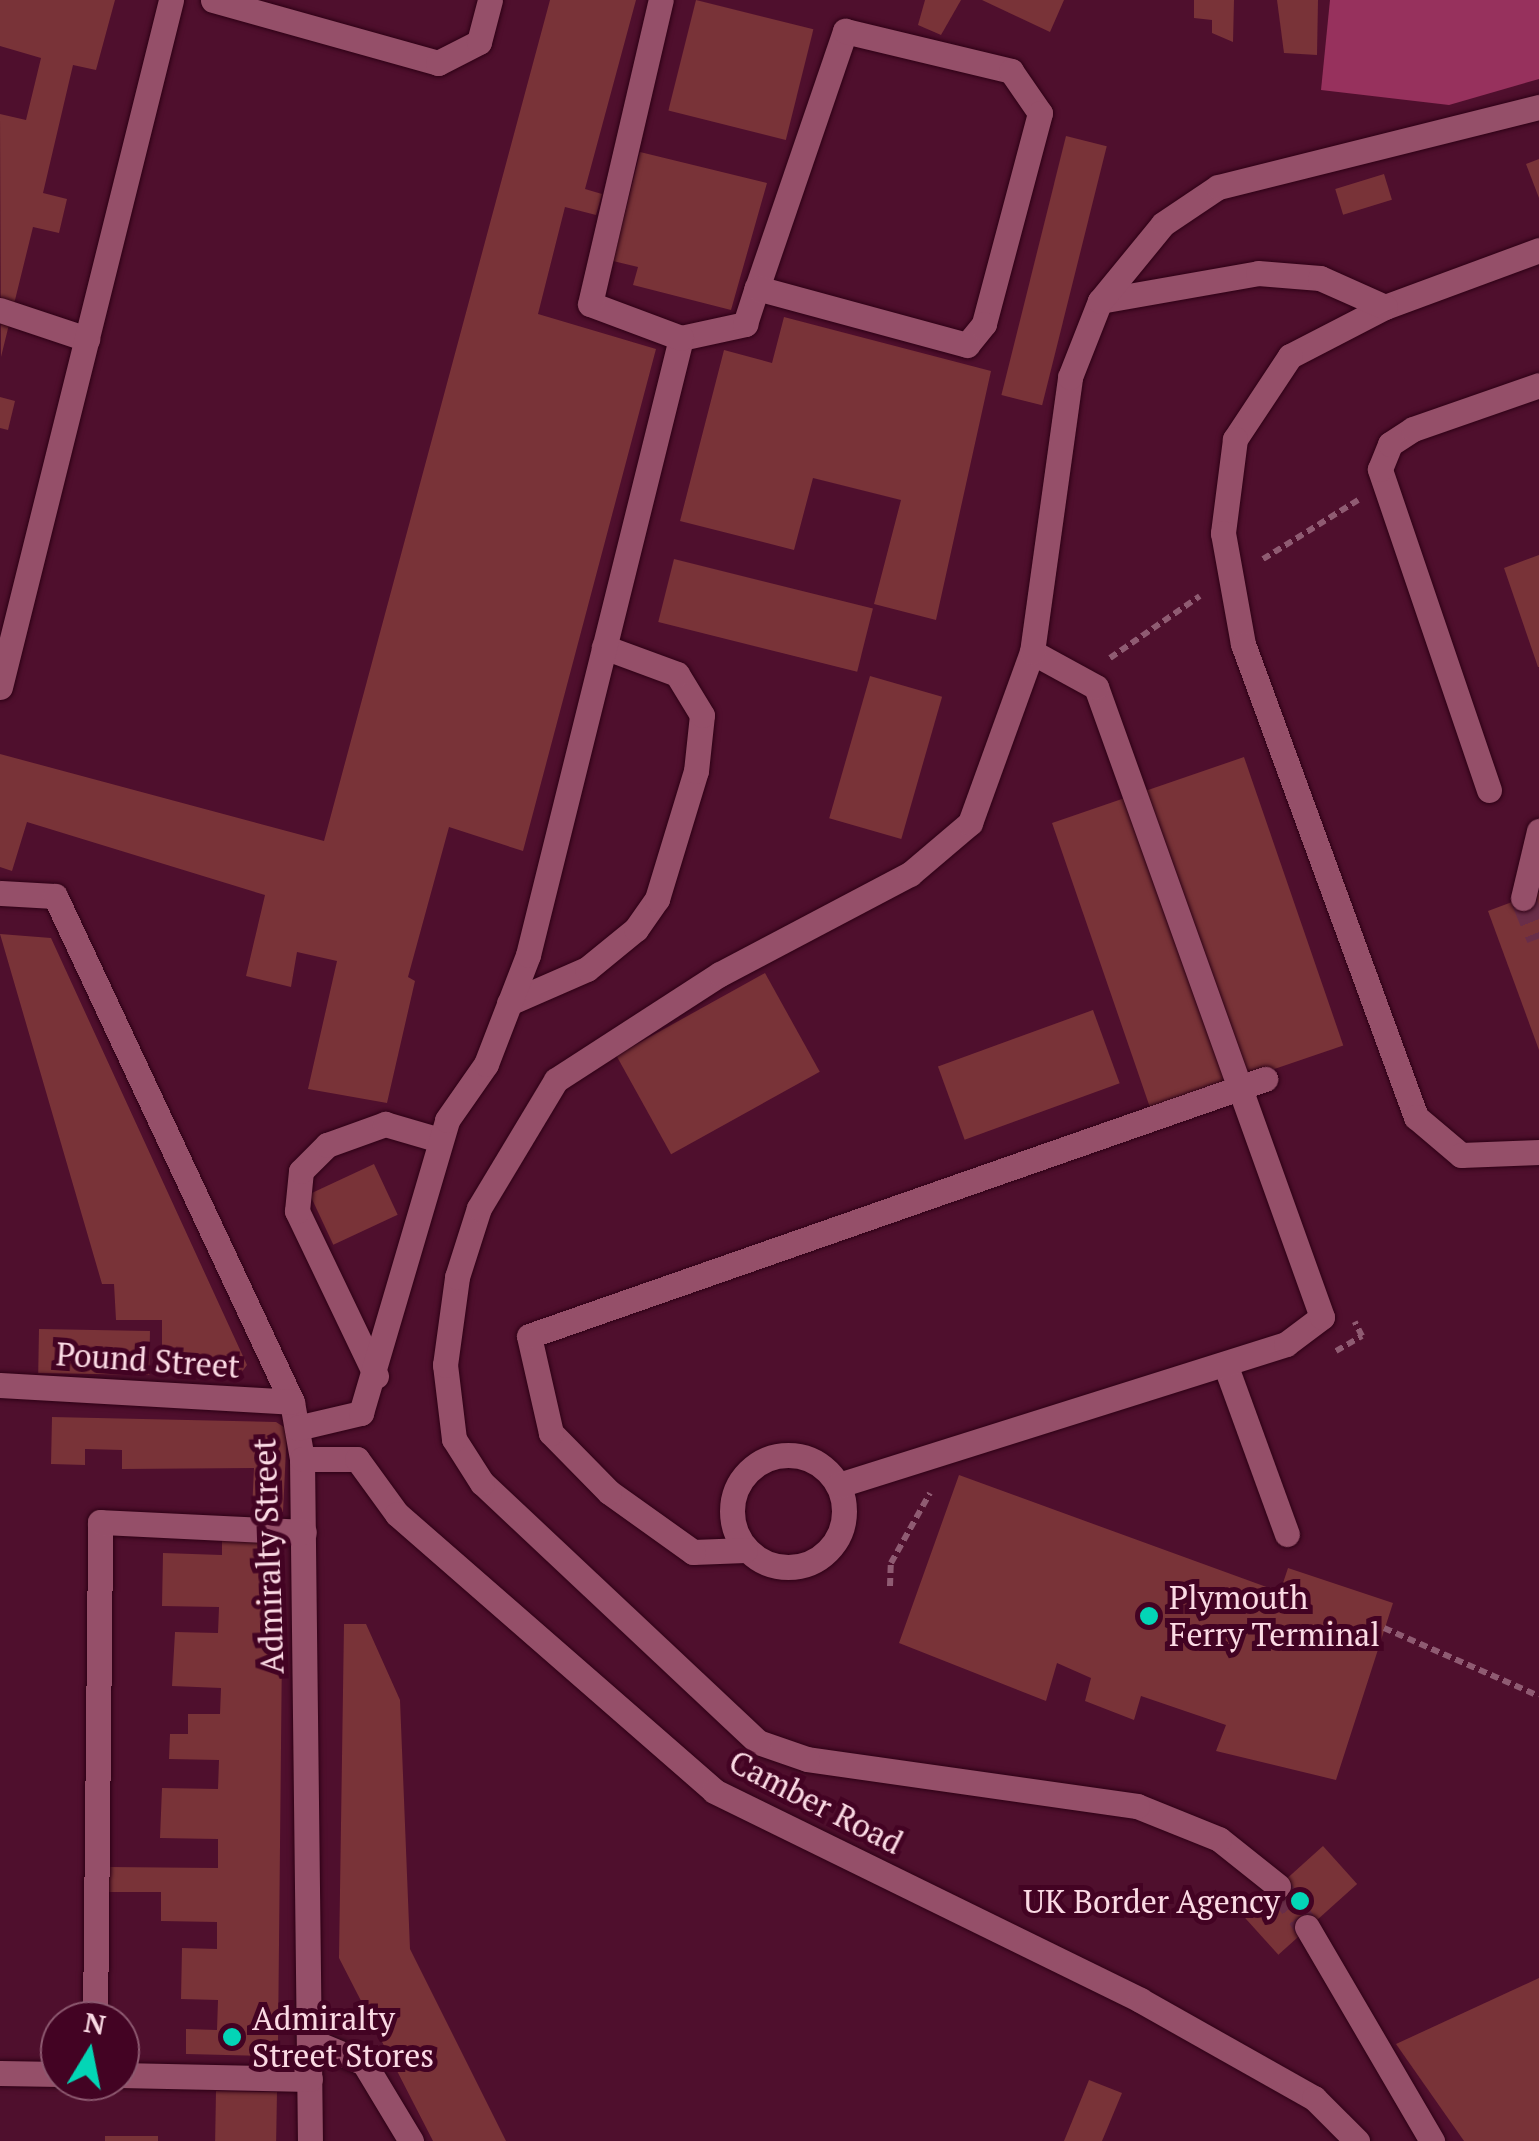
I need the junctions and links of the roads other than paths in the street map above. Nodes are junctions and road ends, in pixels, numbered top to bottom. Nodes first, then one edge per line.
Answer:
1 (171, 0) edge
2 (213, 0) edge
3 (490, 0) edge
4 (661, 0) edge
5 (1539, 107) edge
6 (1539, 250) edge
7 (757, 288) junction
8 (1100, 301) junction
9 (1384, 306) junction
10 (0, 310) edge
11 (681, 338) junction
12 (87, 339) junction
13 (1539, 385) edge
14 (604, 647) junction
15 (1032, 652) junction
16 (0, 687) edge
17 (1489, 790) dead end
18 (1539, 831) edge
19 (0, 894) edge
20 (1524, 898) tunnel mouth
21 (510, 1003) junction
22 (1254, 1084) junction
23 (440, 1140) junction
24 (1539, 1152) edge
25 (1225, 1364) junction
26 (376, 1376) junction
27 (0, 1385) edge
28 (292, 1402) junction
29 (297, 1428) junction
30 (302, 1459) junction
31 (839, 1485) junction
32 (304, 1532) junction
33 (1287, 1534) dead end
34 (745, 1550) junction
35 (1278, 1886) tunnel mouth
36 (1308, 1928) tunnel mouth
37 (95, 2001) edge
38 (311, 2042) junction
39 (0, 2073) edge
40 (40, 2074) edge
41 (140, 2075) edge
42 (310, 2079) junction
43 (310, 2141) edge
44 (411, 2141) edge
45 (1357, 2141) edge
46 (1432, 2141) edge

1 - 12 street
2 - 3 street
4 - 11 street
5 - 8 street
6 - 9 street
7 - 7 street
7 - 11 street
8 - 9 street
8 - 15 street
9 - 24 street
10 - 12 street
11 - 14 street
12 - 16 street
13 - 17 street
14 - 21 street
14 - 21 street
15 - 22 street
15 - 35 street
18 - 20 street
19 - 28 street, Admiralty Street
21 - 23 street
22 - 25 street
22 - 34 street
23 - 26 street
23 - 26 street
25 - 31 street
25 - 33 street
26 - 29 street
27 - 28 street, Pound Street
28 - 29 street, Admiralty Street
29 - 30 street, Admiralty Street
30 - 32 street, Admiralty Street
30 - 45 street, Camber Road
31 - 34 street
31 - 34 street
32 - 37 street
32 - 38 street, Admiralty Street
36 - 46 street
38 - 42 street, Admiralty Street
38 - 44 street
39 - 40 street
41 - 42 street
42 - 43 street, Admiralty Street

